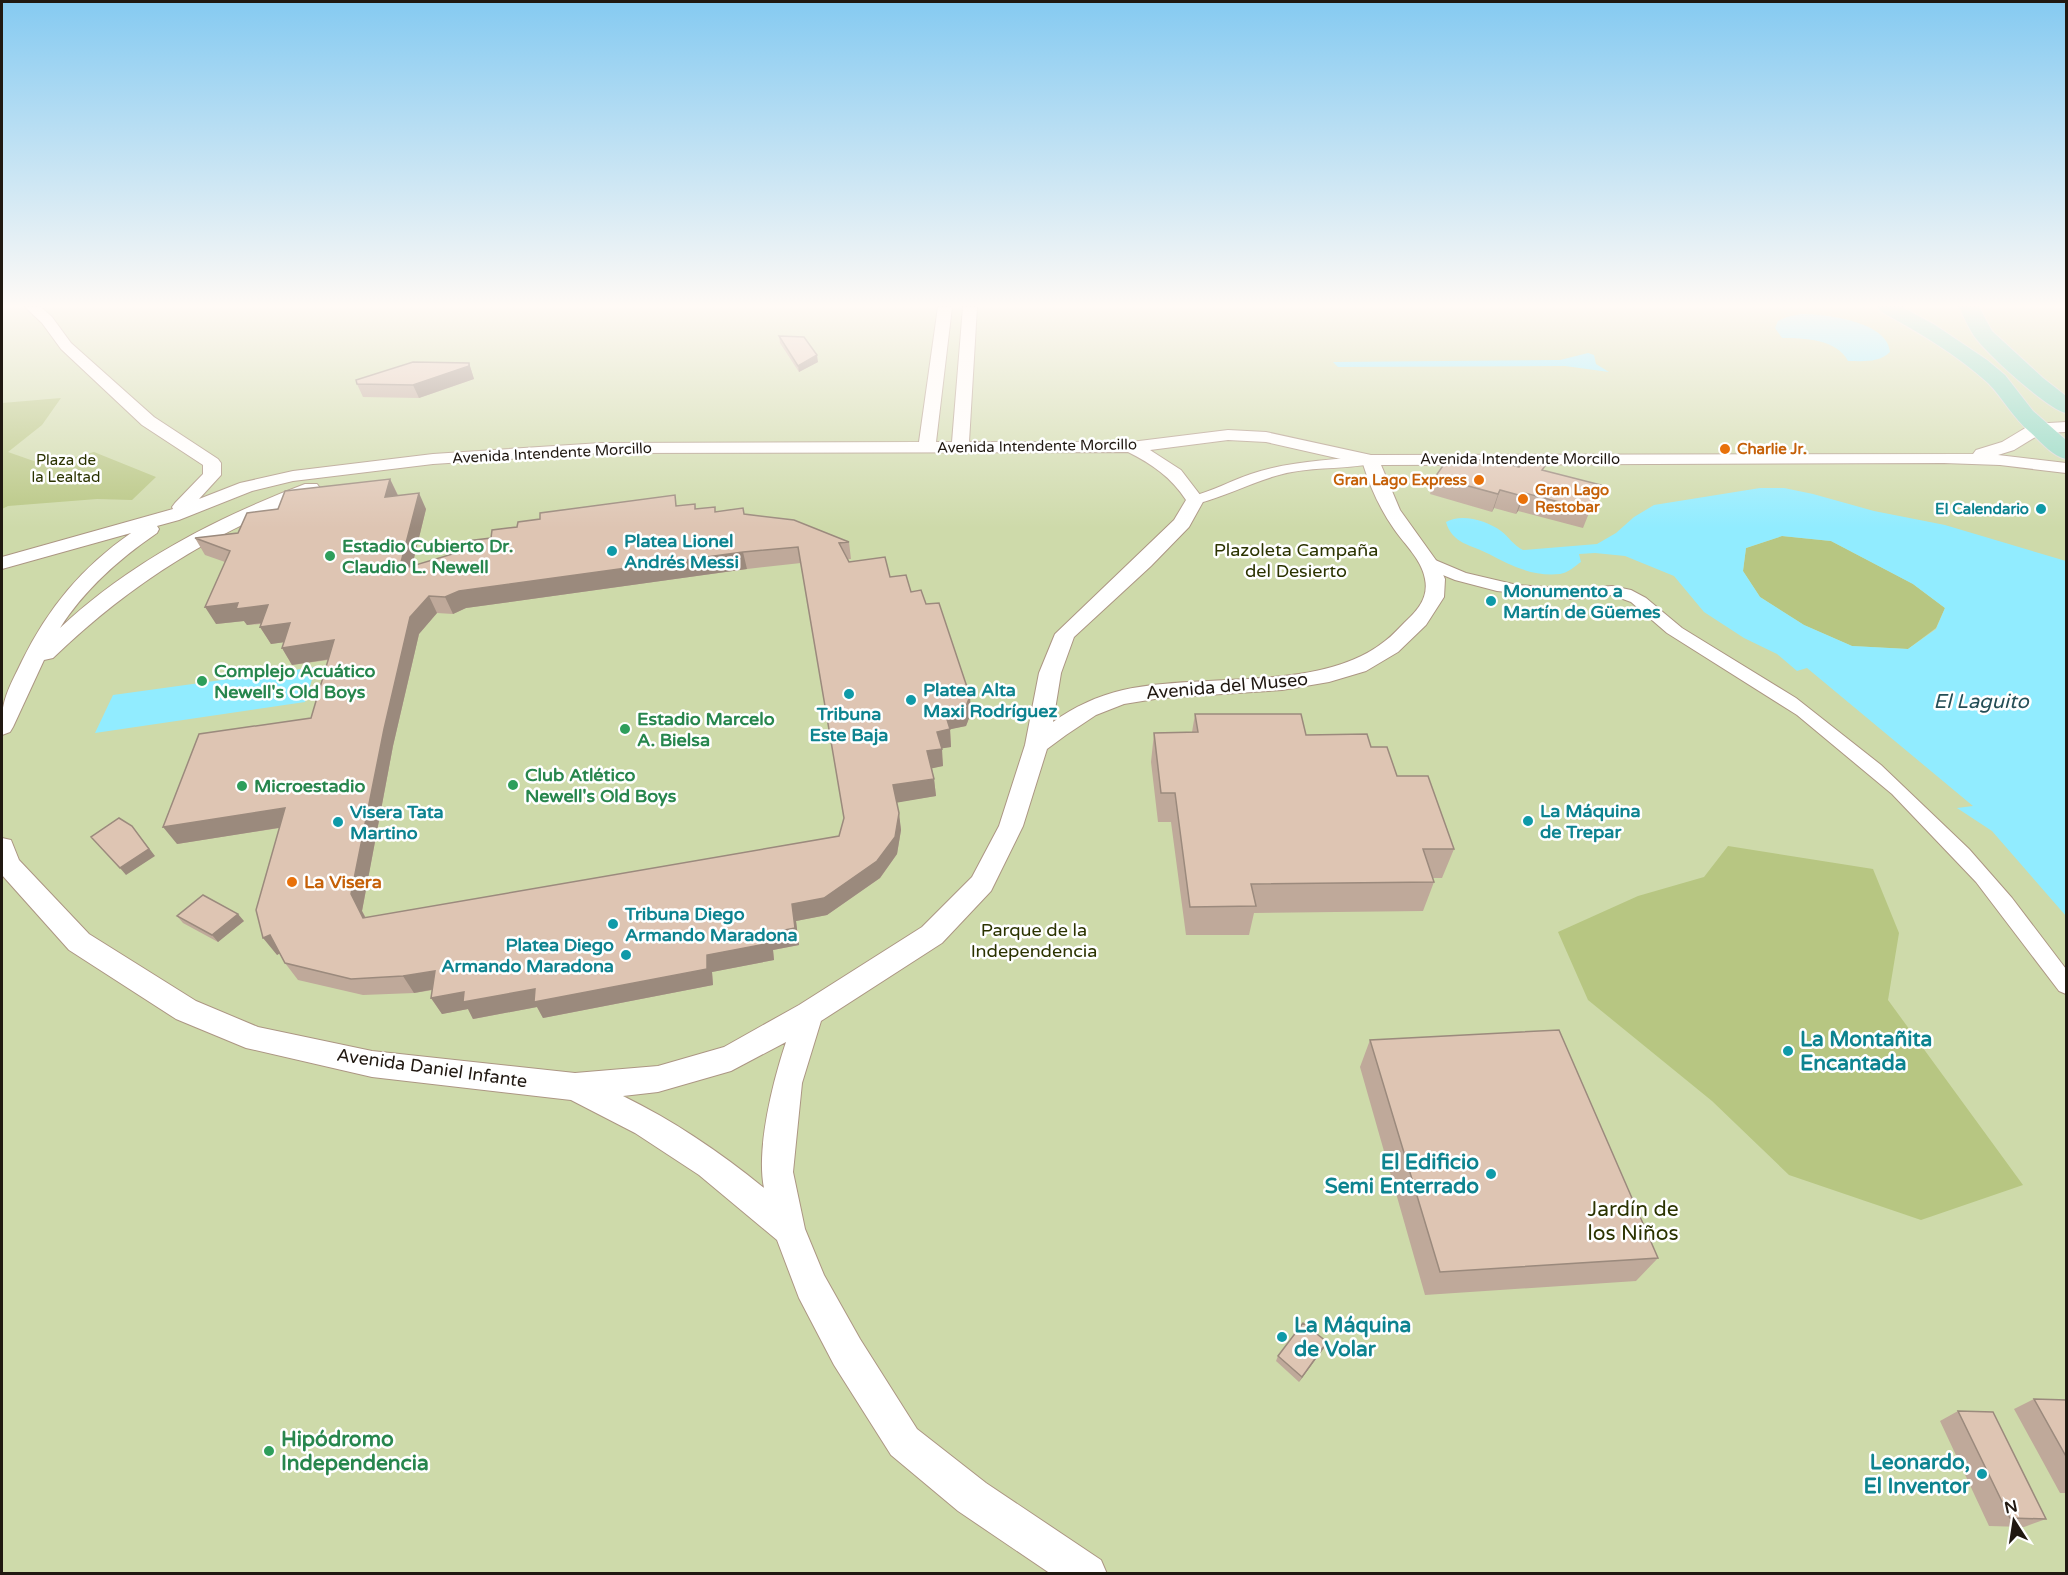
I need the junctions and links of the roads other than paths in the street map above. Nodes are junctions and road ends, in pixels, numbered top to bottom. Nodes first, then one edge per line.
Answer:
1 (102, 380) edge
2 (936, 380) edge
3 (965, 380) edge
4 (1997, 380) edge
5 (2032, 380) edge
6 (2067, 406) edge
7 (2067, 427) edge
8 (2038, 428) junction
9 (927, 447) junction
10 (960, 447) junction
11 (1131, 447) junction
12 (2067, 452) edge
13 (1944, 458) junction
14 (433, 459) junction
15 (1371, 460) junction
16 (2067, 468) edge
17 (1195, 500) junction
18 (172, 516) junction
19 (1428, 561) junction
20 (2, 563) edge
21 (29, 669) junction
22 (2, 727) edge
23 (1037, 745) junction
24 (2, 847) edge
25 (2067, 985) edge
26 (809, 1014) junction
27 (575, 1087) junction
28 (789, 1229) junction
29 (1087, 1574) edge

1 - 18 street
2 - 9 street
3 - 10 street
4 - 8 main road
5 - 6 main road
7 - 8 street
8 - 12 main road
8 - 13 street, Avenida Intendente Morcillo
9 - 10 street, Avenida Intendente Morcillo
9 - 14 street, Avenida Intendente Morcillo
10 - 11 street, Avenida Intendente Morcillo
11 - 15 street, Avenida Intendente Morcillo
11 - 17 street
13 - 15 street, Avenida Intendente Morcillo
13 - 16 street, Avenida Intendente Morcillo
14 - 18 street, Avenida Intendente Morcillo
14 - 21 street
15 - 17 street
15 - 19 street
17 - 23 street
18 - 20 street
18 - 21 street
19 - 23 street, Avenida del Museo
19 - 25 street
21 - 22 street
23 - 26 street
24 - 27 street, Avenida Daniel Infante
26 - 27 street
26 - 28 street
27 - 28 street
28 - 29 street

